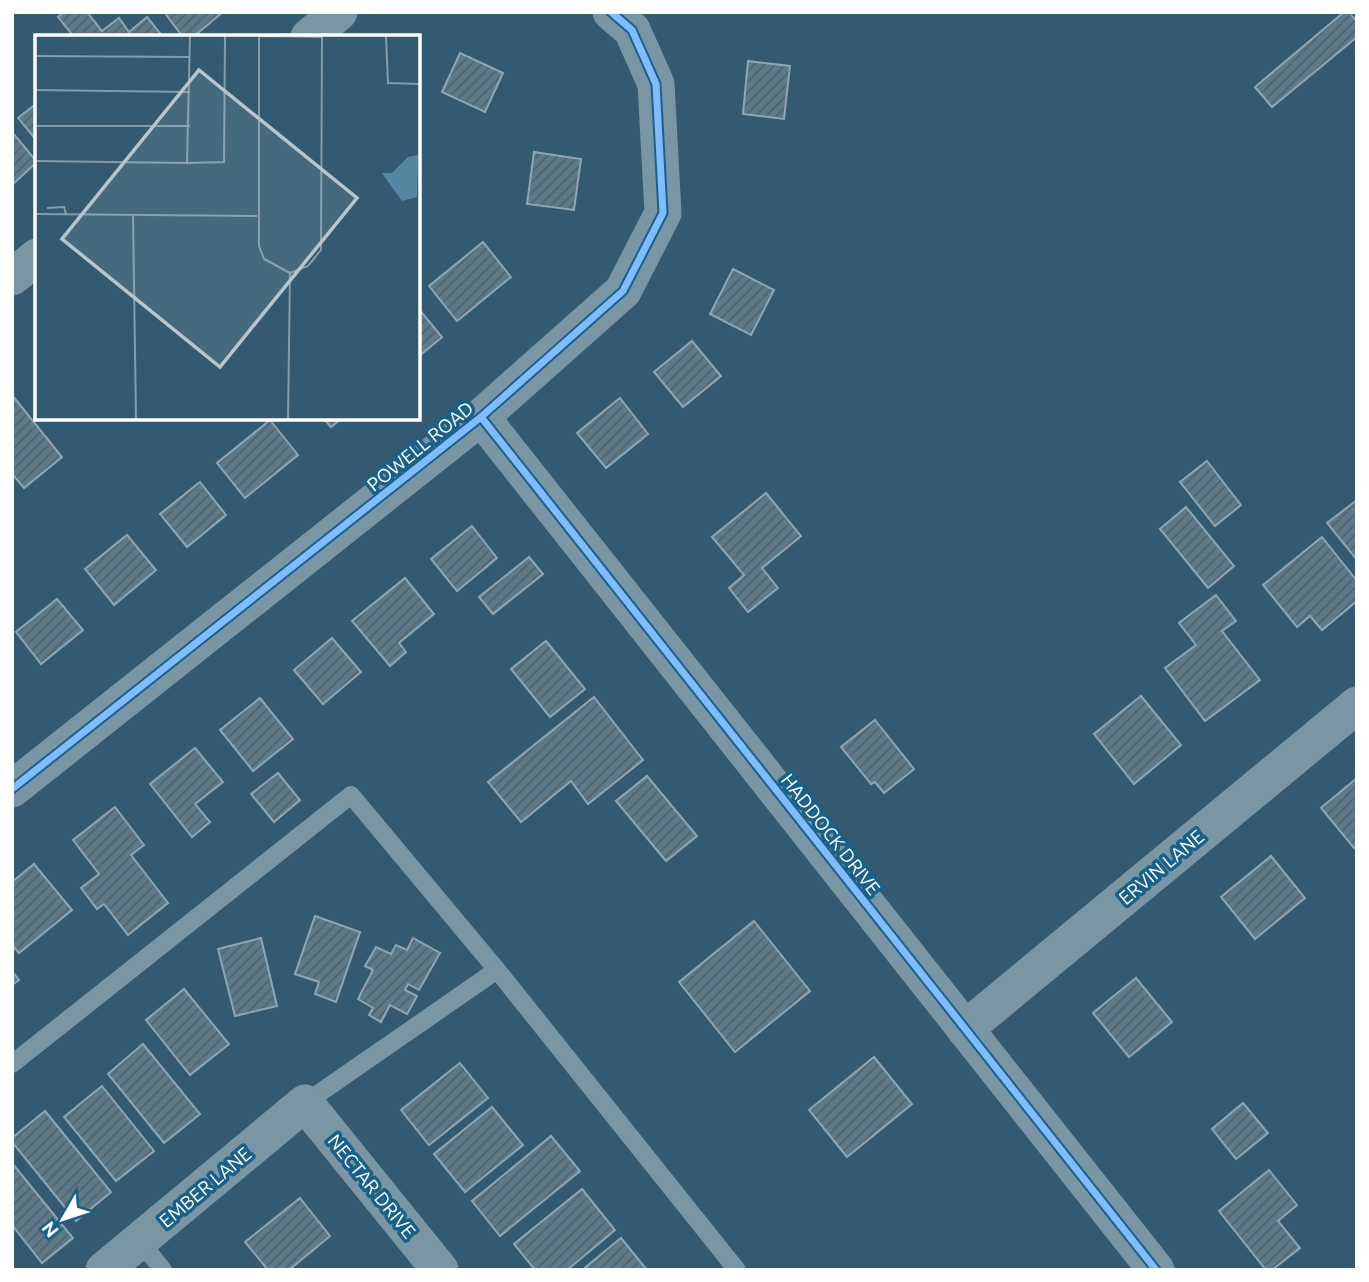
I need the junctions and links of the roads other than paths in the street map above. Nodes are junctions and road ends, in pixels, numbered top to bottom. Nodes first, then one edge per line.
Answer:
1 (339, 12) edge
2 (632, 18) edge
3 (311, 35) edge
4 (35, 259) edge
5 (12, 277) edge
6 (481, 417) junction
7 (1357, 705) edge
8 (12, 789) edge
9 (497, 970) junction
10 (965, 1029) junction
11 (12, 1063) edge
12 (305, 1103) junction
13 (140, 1241) junction
14 (104, 1270) edge
15 (163, 1270) edge
16 (440, 1270) edge
17 (737, 1270) edge
18 (1156, 1270) edge

1 - 3 street
2 - 6 street, POWELL ROAD
4 - 5 street
6 - 8 street, POWELL ROAD
6 - 10 street, HADDOCK DRIVE
7 - 10 street, ERVIN LANE
9 - 11 lane
9 - 12 lane
9 - 17 lane
10 - 18 street, HADDOCK DRIVE
12 - 13 street, EMBER LANE
12 - 16 street, NECTAR DRIVE
13 - 14 street, EMBER LANE
13 - 15 lane

